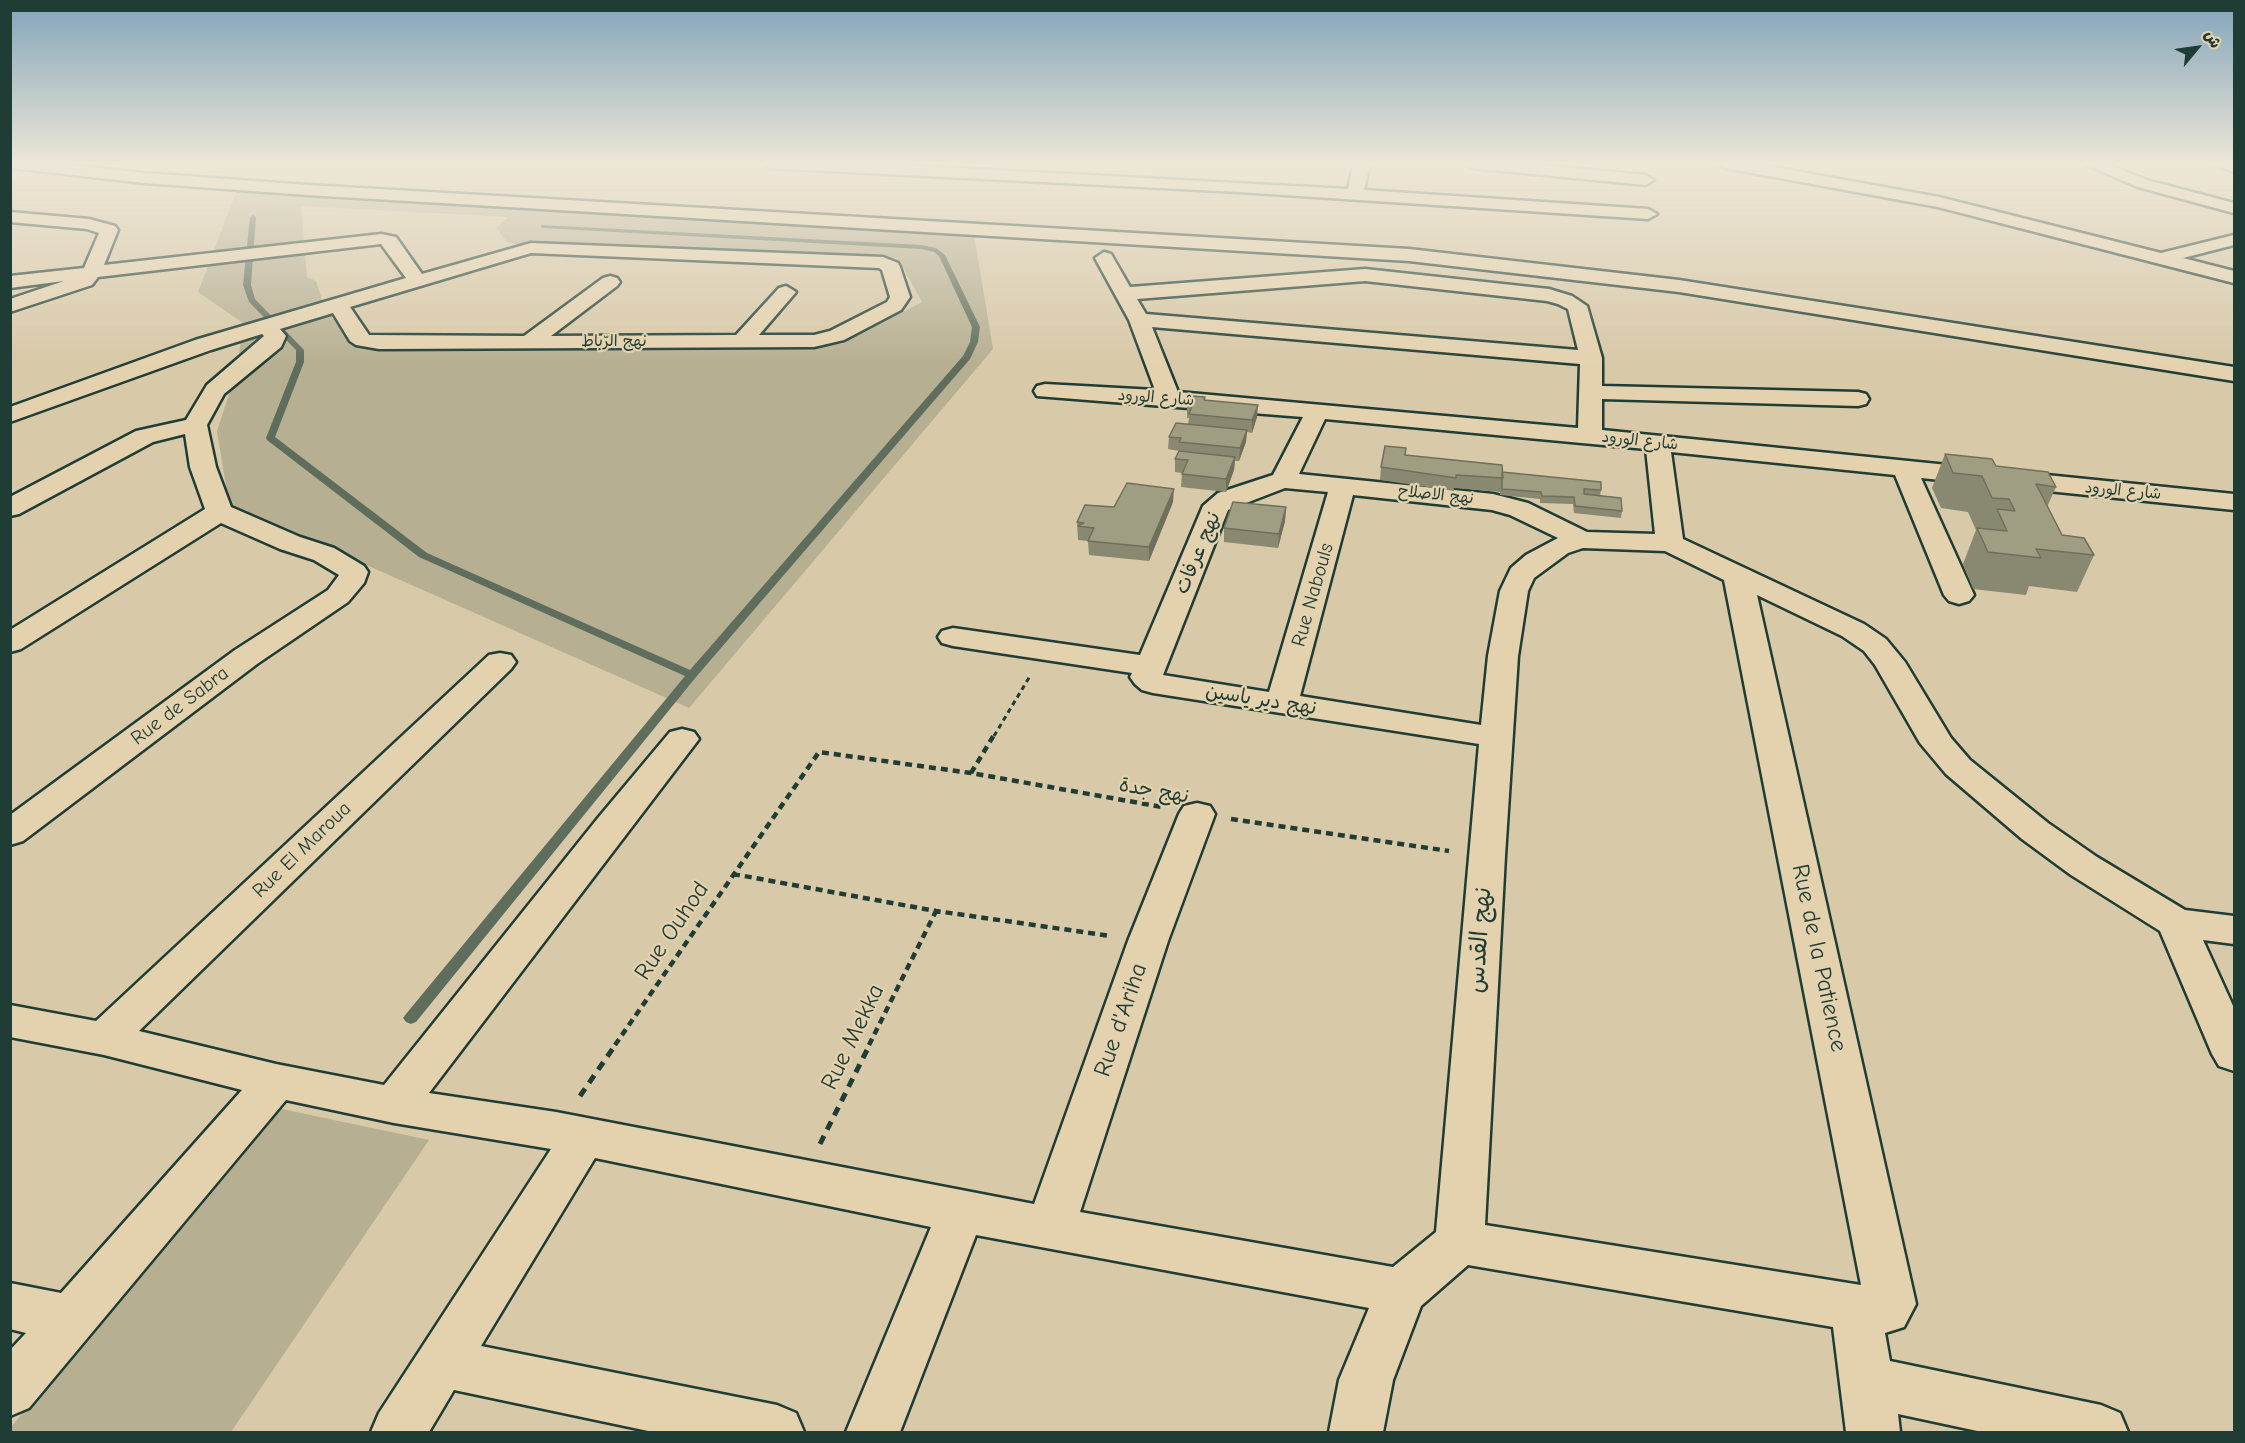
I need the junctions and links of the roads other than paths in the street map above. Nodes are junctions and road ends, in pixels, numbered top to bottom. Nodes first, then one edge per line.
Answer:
1 (109, 230) edge
2 (1021, 230) edge
3 (1194, 230) edge
4 (2063, 230) edge
5 (2079, 230) edge
6 (2235, 240) edge
7 (2171, 255) junction
8 (1104, 258) dead end
9 (2235, 267) edge
10 (91, 274) junction
11 (2235, 277) edge
12 (10, 282) edge
13 (418, 282) junction
14 (610, 282) dead end
15 (786, 292) dead end
16 (1122, 294) junction
17 (339, 305) junction
18 (10, 306) edge
19 (1139, 320) junction
20 (267, 326) junction
21 (743, 340) junction
22 (531, 341) junction
23 (1591, 358) junction
24 (2235, 361) edge
25 (2235, 374) edge
26 (1045, 391) dead end
27 (1589, 392) junction
28 (1169, 398) junction
29 (1858, 399) dead end
30 (1317, 412) junction
31 (10, 415) edge
32 (195, 425) junction
33 (1590, 436) junction
34 (1658, 443) junction
35 (1904, 467) junction
36 (1283, 480) junction
37 (1344, 486) junction
38 (2235, 502) edge
39 (10, 508) edge
40 (219, 512) junction
41 (1582, 540) junction
42 (1671, 543) junction
43 (1738, 576) junction
44 (1959, 595) dead end
45 (953, 637) dead end
46 (10, 643) edge
47 (500, 662) dead end
48 (1151, 666) junction
49 (1282, 703) junction
50 (1495, 737) junction
51 (682, 739) dead end
52 (1197, 814) road end
53 (10, 833) edge
54 (2176, 923) junction
55 (2235, 930) edge
56 (10, 1021) edge
57 (104, 1039) junction
58 (2235, 1054) edge
59 (276, 1081) junction
60 (394, 1106) junction
61 (569, 1134) junction
62 (961, 1212) junction
63 (1050, 1228) junction
64 (1460, 1242) junction
65 (1401, 1291) junction
66 (10, 1306) edge
67 (1857, 1308) junction
68 (70, 1319) junction
69 (443, 1362) junction
70 (1865, 1381) junction
71 (10, 1390) edge
72 (398, 1432) edge
73 (777, 1432) edge
74 (873, 1432) edge
75 (1356, 1432) edge
76 (1874, 1432) edge
77 (2101, 1432) edge

1 - 10 main road
2 - 25 main road
3 - 24 main road
4 - 7 main road
5 - 7 main road
6 - 7 main road
7 - 9 main road
7 - 11 main road
8 - 16 main road
10 - 12 main road
10 - 13 main road
10 - 18 main road
13 - 17 main road
13 - 21 main road, نهج الرّباط
14 - 22 main road
15 - 21 main road
16 - 19 main road
16 - 23 main road
17 - 20 main road
17 - 22 main road, نهج الرّباط
19 - 23 main road
19 - 28 main road
20 - 31 main road
20 - 32 main road
21 - 22 main road, نهج الرّباط
23 - 27 main road
26 - 28 main road, شارع الورود
27 - 29 main road
27 - 33 main road
28 - 30 main road, شارع الورود
30 - 33 main road, شارع الورود
30 - 36 main road
32 - 39 main road
32 - 40 main road
33 - 34 main road, شارع الورود
34 - 35 main road, شارع الورود
34 - 42 main road
35 - 38 main road, شارع الورود
35 - 44 main road
36 - 37 main road, نهج الاصلاح
36 - 48 main road, نهج عرفات
37 - 41 main road, نهج الاصلاح
37 - 49 main road, Rue Nabouls
40 - 46 main road
40 - 53 main road, Rue de Sabra
41 - 42 main road, نهج القدس
41 - 50 main road, نهج القدس
42 - 43 main road
43 - 54 main road
43 - 67 main road, Rue de la Patience
45 - 48 main road
47 - 57 main road, Rue El Maroua
48 - 49 main road, نهج دير ياسين
49 - 50 main road, نهج دير ياسين
50 - 64 main road, نهج القدس
51 - 60 main road
52 - 63 main road, Rue d'Ariha
54 - 55 main road
54 - 58 main road
56 - 57 main road
57 - 59 main road
59 - 60 main road
59 - 68 main road
60 - 61 main road
61 - 62 main road
61 - 69 main road
62 - 63 main road
62 - 74 main road
63 - 65 main road
64 - 65 main road
64 - 67 main road, Rue de la Patience
65 - 75 main road
66 - 68 main road
67 - 70 main road
68 - 71 main road
69 - 72 main road
69 - 73 main road
70 - 76 main road
70 - 77 main road

